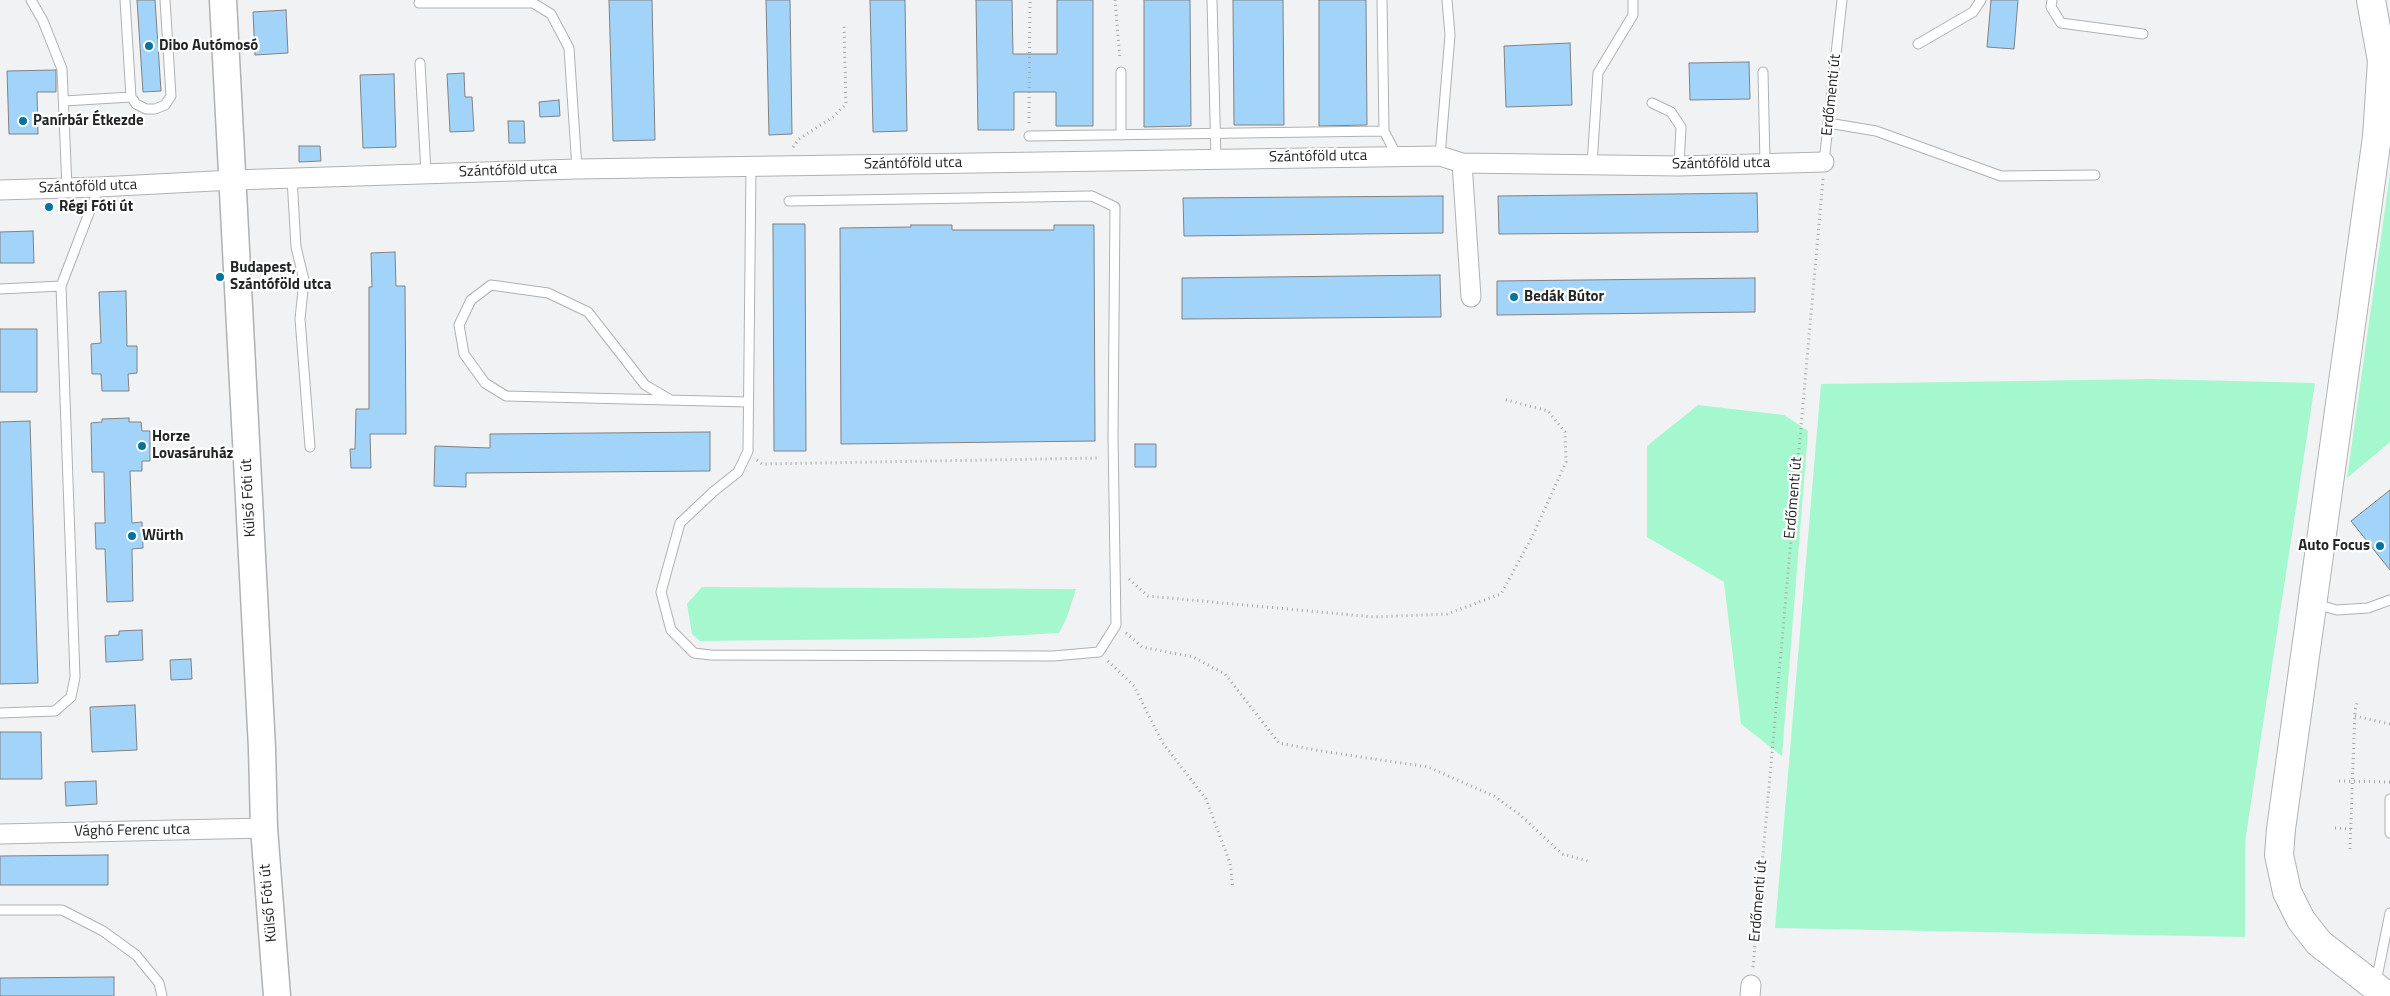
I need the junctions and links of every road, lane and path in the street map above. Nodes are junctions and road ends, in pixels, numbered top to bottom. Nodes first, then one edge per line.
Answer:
1 (31, 0) edge
2 (125, 0) edge
3 (165, 0) edge
4 (223, 0) edge
5 (1030, 0) edge
6 (1115, 0) edge
7 (1212, 0) edge
8 (1382, 0) edge
9 (1447, 0) edge
10 (1633, 0) edge
11 (1842, 0) edge
12 (1981, 0) edge
13 (2052, 0) edge
14 (419, 3) dead end
15 (2372, 3) edge
16 (844, 24) dead end
17 (2390, 32) edge
18 (2143, 34) dead end
19 (1918, 44) dead end
20 (420, 63) dead end
21 (1121, 72) joint
22 (1762, 72) dead end
23 (131, 97) junction
24 (64, 101) junction
25 (1652, 103) dead end
26 (1828, 123) junction
27 (2384, 130) edge
28 (1384, 131) junction
29 (1214, 133) junction
30 (1121, 135) junction
31 (1029, 136) joint
32 (1397, 156) junction
33 (1440, 156) junction
34 (1216, 159) junction
35 (1824, 162) junction
36 (1462, 163) junction
37 (1765, 163) junction
38 (1592, 164) junction
39 (780, 166) junction
40 (1679, 166) junction
41 (751, 167) junction
42 (576, 168) junction
43 (426, 173) junction
44 (2095, 175) dead end
45 (292, 178) junction
46 (233, 180) junction
47 (99, 187) junction
48 (67, 188) junction
49 (0, 190) edge
50 (789, 201) dead end
51 (61, 286) junction
52 (0, 288) edge
53 (1471, 297) dead end
54 (669, 399) junction
55 (1503, 399) dead end
56 (748, 402) junction
57 (310, 447) dead end
58 (748, 451) junction
59 (1114, 458) junction
60 (1115, 566) junction
61 (2390, 600) edge
62 (2312, 603) junction
63 (1116, 625) junction
64 (1098, 652) junction
65 (2358, 700) dead end
66 (0, 713) edge
67 (2355, 716) junction
68 (2390, 724) edge
69 (2338, 781) dead end
70 (2352, 782) junction
71 (2390, 782) edge
72 (2390, 798) edge
73 (264, 828) junction
74 (2335, 828) dead end
75 (2350, 829) junction
76 (2390, 833) edge
77 (0, 834) edge
78 (2350, 849) dead end
79 (1588, 861) dead end
80 (1233, 888) dead end
81 (0, 910) edge
82 (2390, 913) edge
83 (2381, 990) edge
84 (1751, 991) edge
85 (162, 996) edge
86 (277, 996) edge

1 - 24 lane
2 - 23 lane
3 - 23 lane
4 - 46 main road, Külső Fóti út
5 - 31 path
6 - 21 path
7 - 29 lane
8 - 28 lane
9 - 33 lane
10 - 38 lane
11 - 26 lane, Erdőmenti út
12 - 19 lane
13 - 18 lane
14 - 42 lane
15 - 17 highway
15 - 27 highway
16 - 39 path
20 - 43 lane
21 - 30 lane
22 - 37 lane
23 - 24 lane
24 - 48 lane
25 - 40 lane
26 - 35 lane, Erdőmenti út
26 - 44 lane
27 - 62 highway
28 - 29 lane
28 - 32 lane
29 - 30 lane
29 - 34 lane
30 - 31 lane
32 - 33 street, Szántóföld utca
32 - 34 street, Szántóföld utca
33 - 36 street, Szántóföld utca
34 - 39 street, Szántóföld utca
35 - 37 street, Szántóföld utca
35 - 84 path, Erdőmenti út
36 - 38 street, Szántóföld utca
36 - 53 street
37 - 40 street, Szántóföld utca
38 - 40 street, Szántóföld utca
39 - 41 street, Szántóföld utca
41 - 42 street, Szántóföld utca
41 - 56 lane
42 - 43 street, Szántóföld utca
43 - 45 street, Szántóföld utca
45 - 46 street, Szántóföld utca
45 - 57 lane
46 - 47 street, Szántóföld utca
46 - 73 main road, Külső Fóti út
47 - 48 street, Szántóföld utca
47 - 51 lane
48 - 49 street, Szántóföld utca
50 - 59 lane
51 - 52 lane
51 - 66 lane
54 - 54 lane
54 - 56 lane
55 - 60 path
56 - 58 lane
58 - 59 path
58 - 64 lane
59 - 60 lane
60 - 63 lane
61 - 62 lane
62 - 83 highway
63 - 64 lane
63 - 79 path
64 - 80 path
65 - 67 path
67 - 68 path
67 - 70 path
69 - 70 path
70 - 71 path
70 - 75 path
72 - 76 lane
73 - 77 street, Vághó Ferenc utca
73 - 86 main road, Külső Fóti út
74 - 75 path
75 - 78 path
81 - 85 lane
82 - 83 lane

